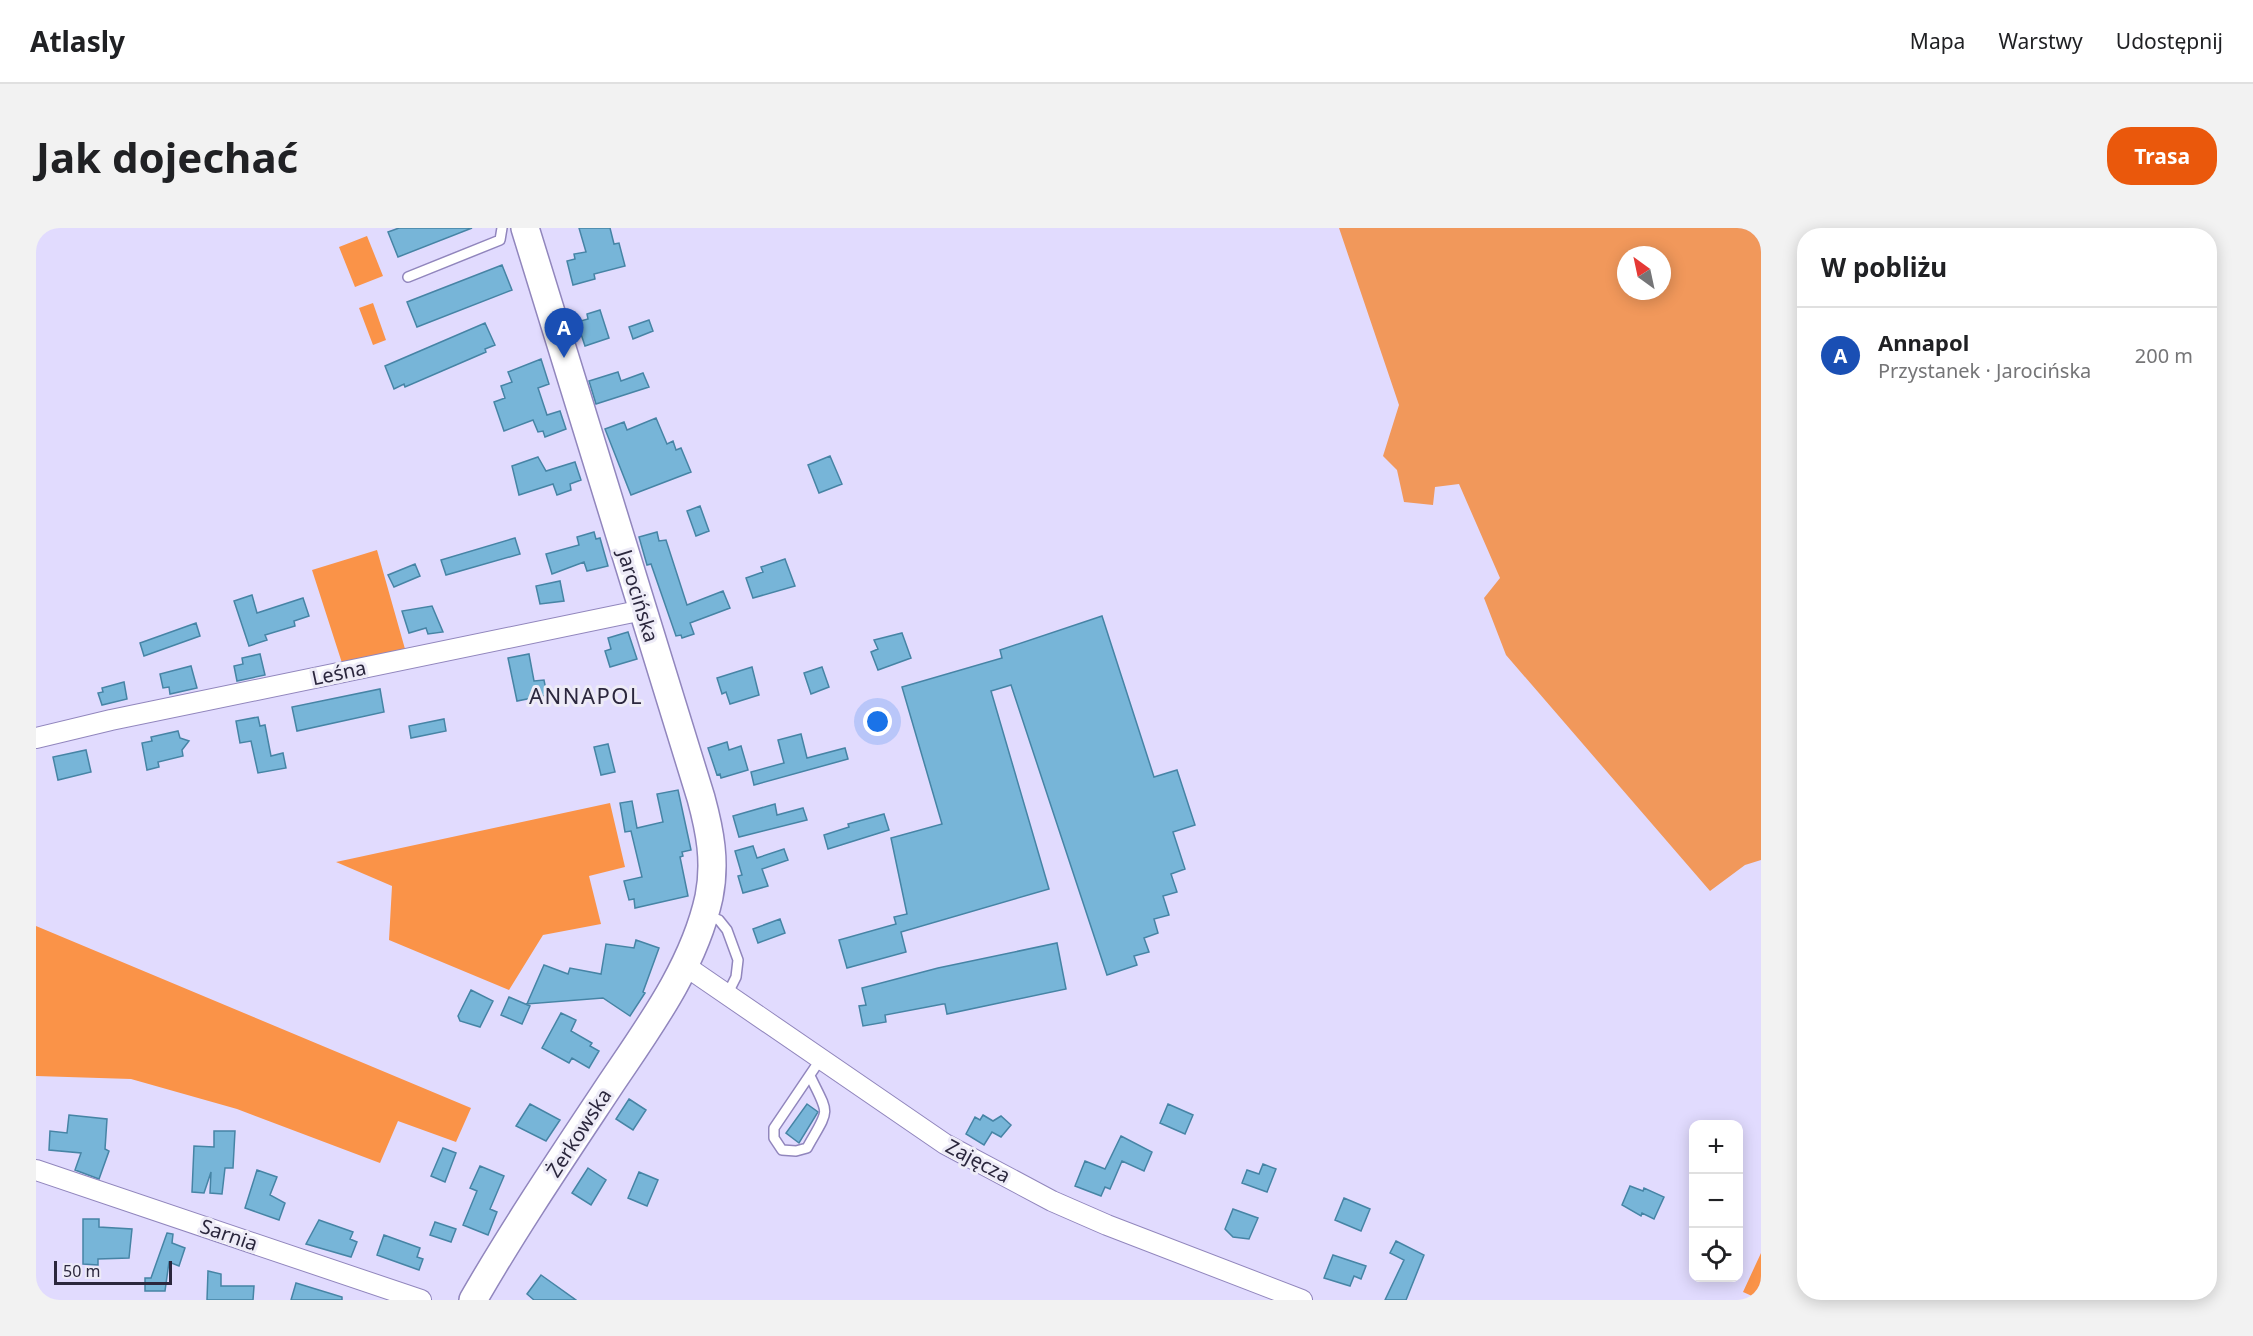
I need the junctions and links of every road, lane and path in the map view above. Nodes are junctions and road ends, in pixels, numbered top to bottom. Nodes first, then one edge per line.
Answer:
1 (502, 228) edge
2 (525, 228) edge
3 (408, 277) dead end
4 (643, 610) junction
5 (36, 738) edge
6 (704, 915) junction
7 (684, 965) junction
8 (727, 995) junction
9 (815, 1068) junction
10 (36, 1170) edge
11 (421, 1300) edge
12 (473, 1300) edge
13 (1302, 1300) edge

1 - 3 lane
2 - 4 street, Jarocińska
4 - 5 street, Leśna
4 - 6 street, Jarocińska
6 - 7 street, Jarocińska
6 - 8 lane
7 - 8 street, Zajęcza
7 - 12 street, Żerkowska
8 - 9 street, Zajęcza
9 - 9 lane
9 - 13 street, Zajęcza
10 - 11 street, Sarnia

